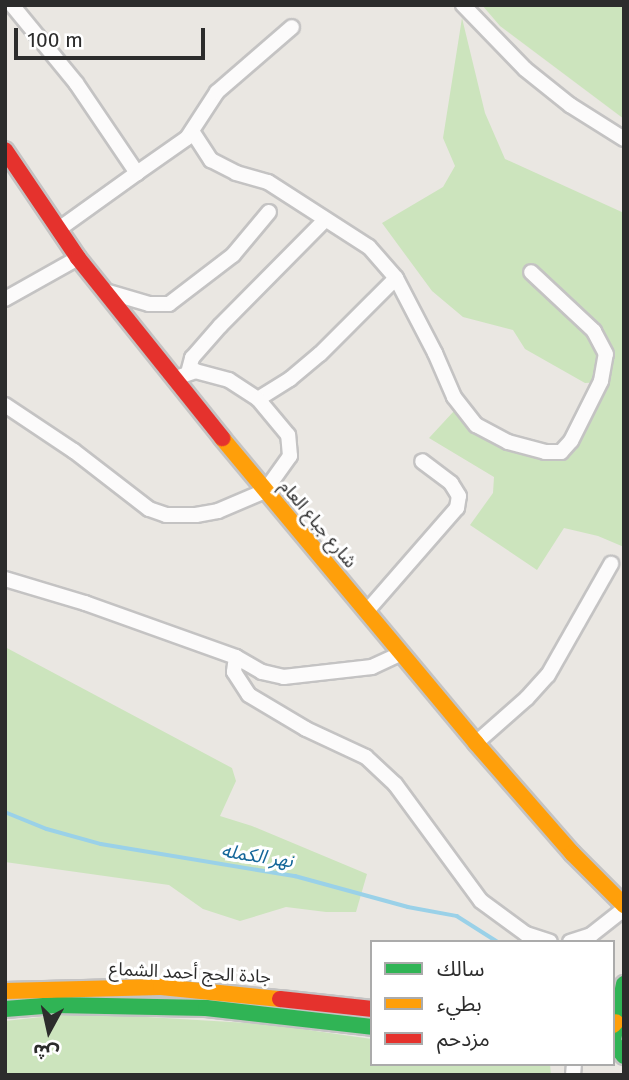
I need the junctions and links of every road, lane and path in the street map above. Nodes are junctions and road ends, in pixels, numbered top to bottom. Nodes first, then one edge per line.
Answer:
1 (12, 5) edge
2 (463, 5) edge
3 (292, 27) dead end
4 (192, 131) junction
5 (624, 139) edge
6 (5, 150) edge
7 (137, 173) junction
8 (269, 212) dead end
9 (325, 220) junction
10 (59, 229) junction
11 (78, 258) junction
12 (531, 272) dead end
13 (396, 278) junction
14 (105, 291) junction
15 (5, 299) edge
16 (182, 376) junction
17 (258, 399) junction
18 (5, 405) edge
19 (422, 461) dead end
20 (265, 491) junction
21 (611, 564) dead end
22 (5, 579) edge
23 (366, 611) junction
24 (402, 653) junction
25 (236, 657) junction
26 (476, 743) junction
27 (622, 900) edge
28 (544, 940) edge
29 (576, 940) edge
30 (624, 984) edge
31 (5, 991) edge
32 (5, 1009) edge
33 (370, 1009) edge
34 (615, 1023) edge
35 (370, 1027) edge
36 (619, 1052) edge

1 - 7 street
2 - 5 street
3 - 4 street
4 - 7 street
4 - 9 street
6 - 10 main road, شارع جباع العام
7 - 10 street
8 - 14 street
9 - 13 street
9 - 16 street
10 - 11 main road, شارع جباع العام
11 - 14 main road, شارع جباع العام
11 - 15 street
12 - 13 street
13 - 17 street
14 - 16 main road, شارع جباع العام
16 - 17 street
16 - 20 main road, شارع جباع العام
17 - 20 street
18 - 20 street
19 - 23 street
20 - 23 main road, شارع جباع العام
21 - 26 street
22 - 25 street
23 - 24 main road, شارع جباع العام
24 - 25 street
24 - 26 main road, شارع جباع العام
25 - 28 street
26 - 27 main road, شارع جباع العام
27 - 29 street
30 - 34 main road
31 - 33 main road, جادة الحج أحمد الشماع
32 - 35 main road, جادة الحج أحمد الشماع
34 - 36 main road

